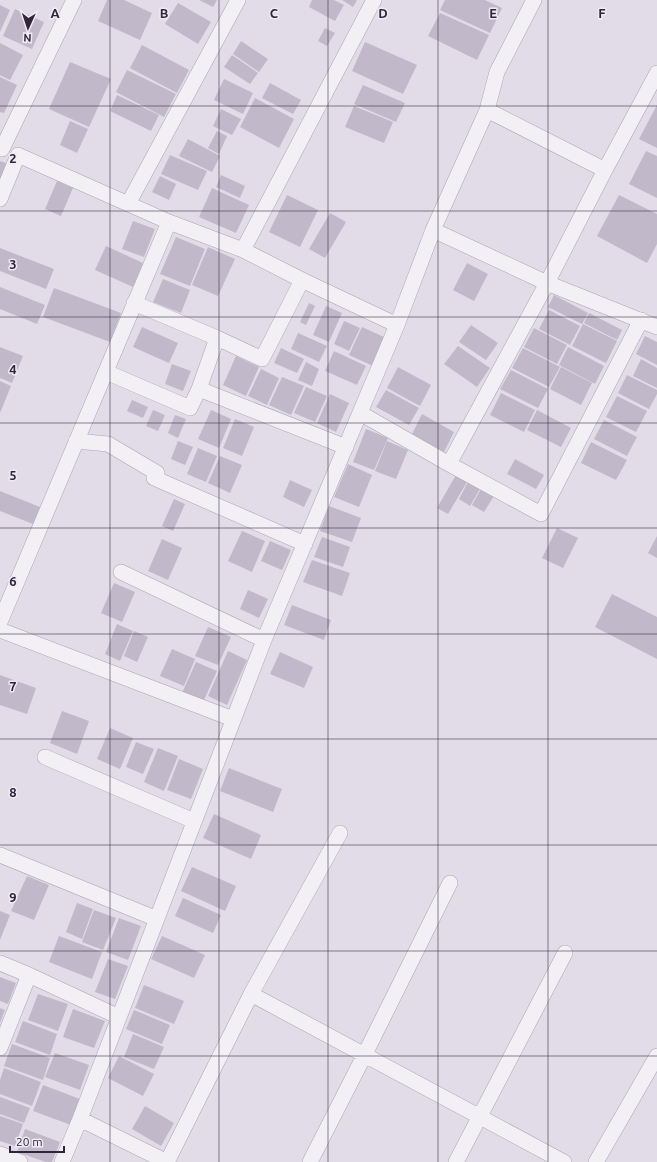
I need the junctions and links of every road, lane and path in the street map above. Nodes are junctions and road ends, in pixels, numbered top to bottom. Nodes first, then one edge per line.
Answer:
1 (74, 0) edge
2 (238, 0) edge
3 (374, 0) edge
4 (534, 0) edge
5 (657, 73) edge
6 (487, 110) junction
7 (1, 149) edge
8 (18, 155) junction
9 (605, 170) junction
10 (0, 198) edge
11 (128, 204) junction
12 (169, 222) junction
13 (433, 230) junction
14 (243, 250) junction
15 (302, 280) junction
16 (547, 283) junction
17 (134, 303) junction
18 (641, 320) junction
19 (397, 325) junction
20 (657, 327) edge
21 (217, 338) junction
22 (106, 372) junction
23 (199, 389) junction
24 (360, 413) junction
25 (76, 441) junction
26 (346, 447) junction
27 (449, 464) junction
28 (305, 544) junction
29 (121, 572) dead end
30 (0, 622) edge
31 (0, 630) edge
32 (264, 640) junction
33 (233, 719) junction
34 (45, 757) dead end
35 (194, 822) junction
36 (340, 833) dead end
37 (0, 855) edge
38 (450, 883) dead end
39 (157, 919) junction
40 (565, 953) dead end
41 (0, 963) edge
42 (29, 975) junction
43 (251, 994) junction
44 (119, 1017) junction
45 (0, 1048) edge
46 (365, 1054) junction
47 (657, 1056) edge
48 (480, 1117) junction
49 (80, 1120) junction
50 (0, 1154) edge
51 (20, 1162) edge
52 (62, 1162) edge
53 (167, 1162) edge
54 (310, 1162) edge
55 (456, 1162) edge
56 (564, 1162) edge
57 (596, 1162) edge

1 - 7 street
2 - 11 street
3 - 14 street
4 - 6 street
5 - 9 street
6 - 9 street
6 - 13 street
7 - 8 street
8 - 10 street
8 - 11 street
9 - 16 street
11 - 12 street
12 - 14 street
12 - 17 street
13 - 16 street
13 - 19 street
14 - 15 street
15 - 19 street
15 - 21 street
16 - 18 street
16 - 27 street
17 - 21 street
17 - 22 street
18 - 20 street
18 - 27 street
19 - 24 street
21 - 23 street
22 - 23 street
22 - 25 street
23 - 26 street
24 - 26 street
24 - 27 street
25 - 28 street
25 - 30 street
26 - 28 street
28 - 32 street
29 - 32 street
31 - 33 street
32 - 33 street
33 - 35 street
34 - 35 street
35 - 39 street
36 - 43 street
37 - 39 street
38 - 46 street
39 - 44 street
40 - 48 street
41 - 42 street
42 - 44 street
42 - 45 street
43 - 46 street
43 - 53 street
44 - 49 street
46 - 48 street
46 - 54 street
47 - 57 street
48 - 55 street
48 - 56 street
49 - 52 street
49 - 53 street
50 - 51 street

